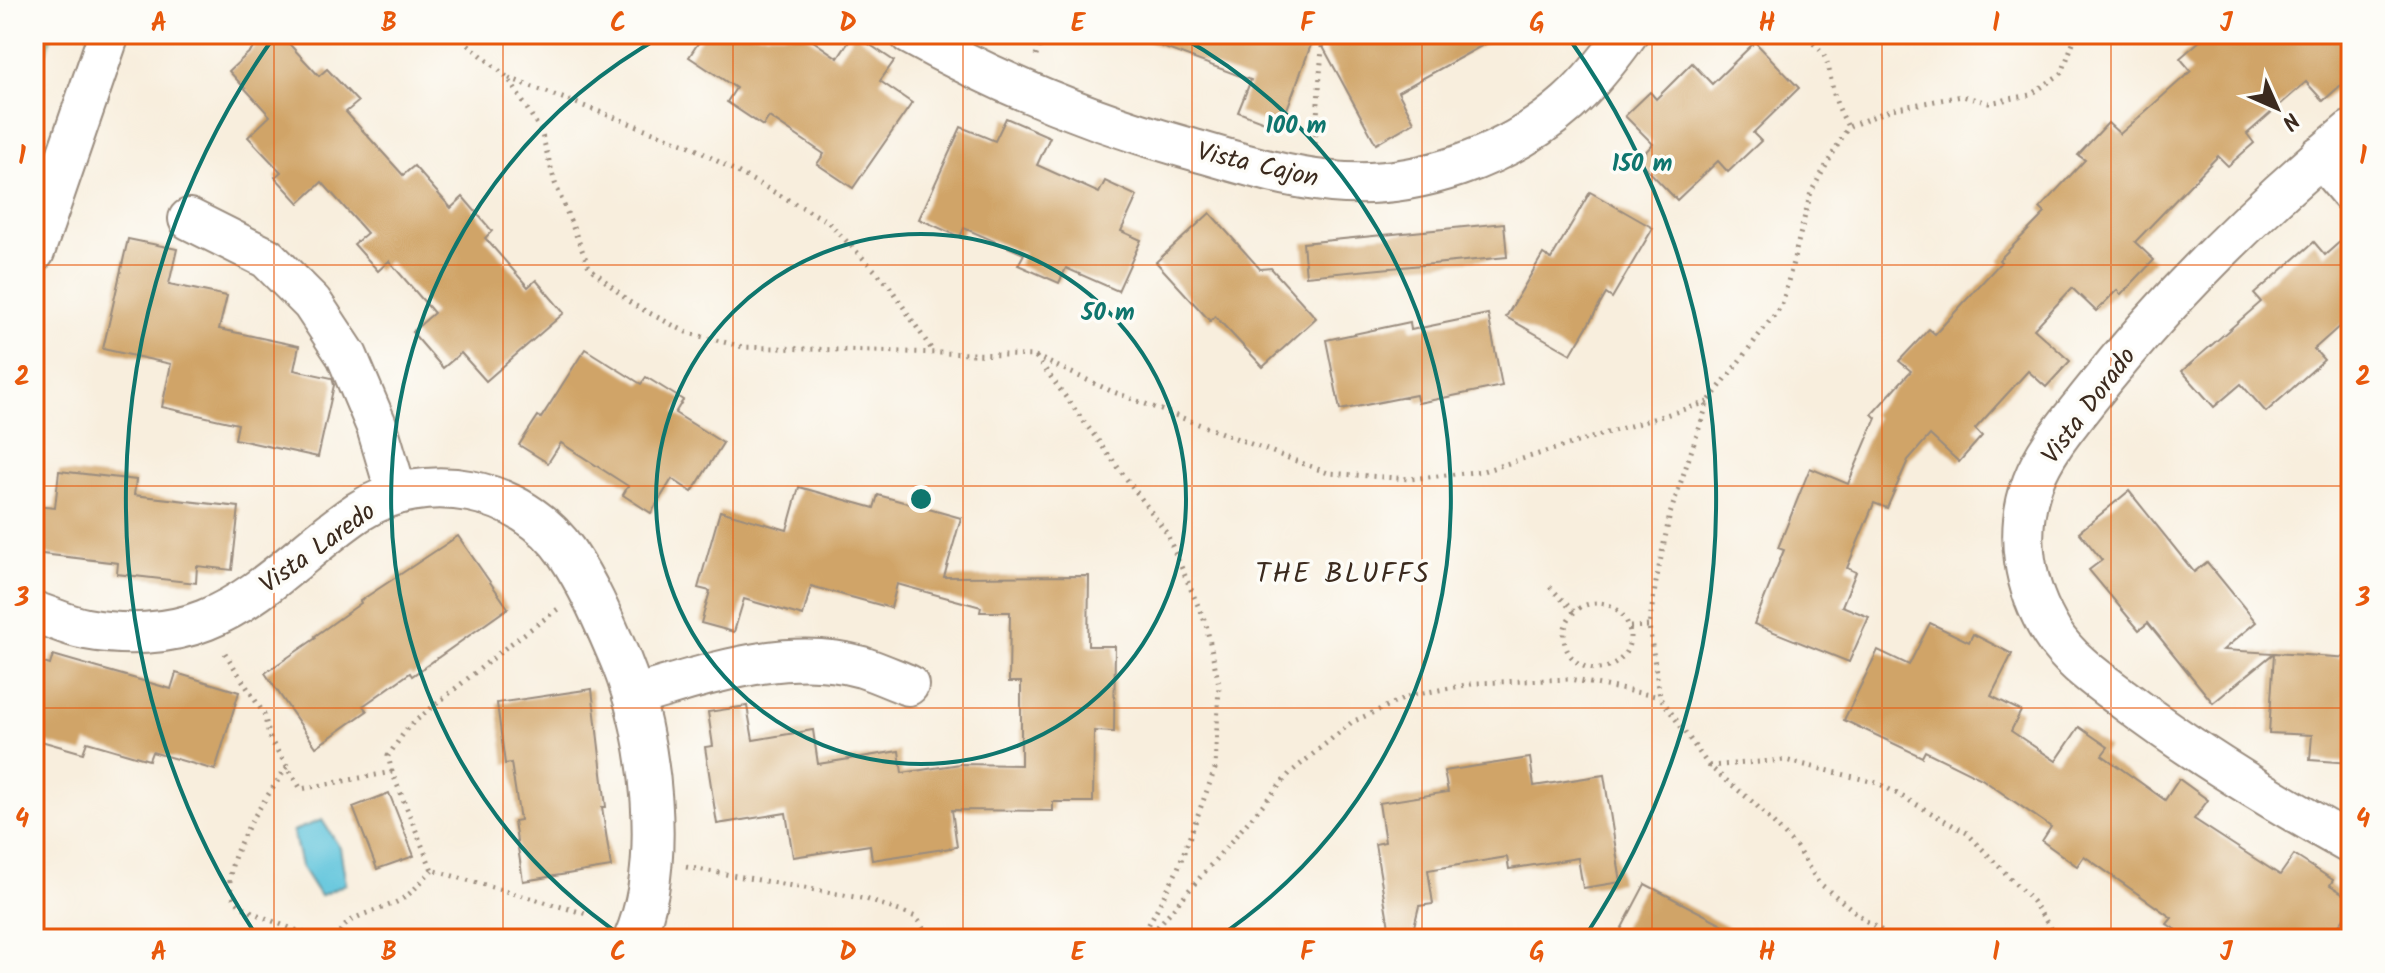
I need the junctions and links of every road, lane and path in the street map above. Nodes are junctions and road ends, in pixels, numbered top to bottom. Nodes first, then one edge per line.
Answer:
1 (109, 34) edge
2 (456, 34) edge
3 (910, 34) edge
4 (1044, 34) edge
5 (1323, 34) edge
6 (1627, 34) edge
7 (1800, 34) edge
8 (2076, 34) edge
9 (1033, 62) dead end
10 (508, 78) junction
11 (1848, 127) junction
12 (2351, 131) edge
13 (1315, 149) dead end
14 (2320, 156) junction
15 (2351, 193) edge
16 (189, 219) dead end
17 (34, 252) edge
18 (934, 353) junction
19 (1035, 356) junction
20 (1708, 402) junction
21 (397, 494) junction
22 (1550, 587) dead end
23 (561, 607) dead end
24 (34, 612) edge
25 (1574, 612) junction
26 (1649, 626) junction
27 (1630, 627) junction
28 (222, 648) dead end
29 (1588, 668) junction
30 (1586, 682) junction
31 (908, 685) dead end
32 (633, 696) junction
33 (1660, 697) junction
34 (1709, 766) junction
35 (287, 767) junction
36 (392, 772) junction
37 (2351, 844) edge
38 (653, 861) junction
39 (432, 870) junction
40 (590, 915) dead end
41 (319, 939) edge
42 (336, 939) edge
43 (634, 939) edge
44 (931, 939) edge
45 (1144, 939) edge
46 (1895, 939) edge
47 (2058, 939) edge

1 - 17 street
2 - 10 path
3 - 6 street, Vista Cajon
4 - 9 path
5 - 13 path
7 - 11 path
8 - 11 path
10 - 18 path
10 - 18 path
11 - 20 path
12 - 14 street, Vista Dorado
14 - 15 street
14 - 37 street, Vista Dorado
16 - 21 street
18 - 19 path
19 - 20 path
19 - 45 path
20 - 26 path
21 - 24 street, Vista Laredo
21 - 32 street, Vista Laredo
22 - 25 path
23 - 36 path
25 - 27 path
25 - 29 path
26 - 27 path
26 - 33 path
27 - 29 path
28 - 35 path
29 - 30 path
30 - 33 path
30 - 45 path
31 - 32 street
32 - 38 street, Vista Laredo
33 - 34 path
34 - 46 path
34 - 47 path
35 - 36 path
35 - 41 path
36 - 39 path
38 - 43 street, Vista Laredo
38 - 44 path
39 - 40 path
39 - 42 path

